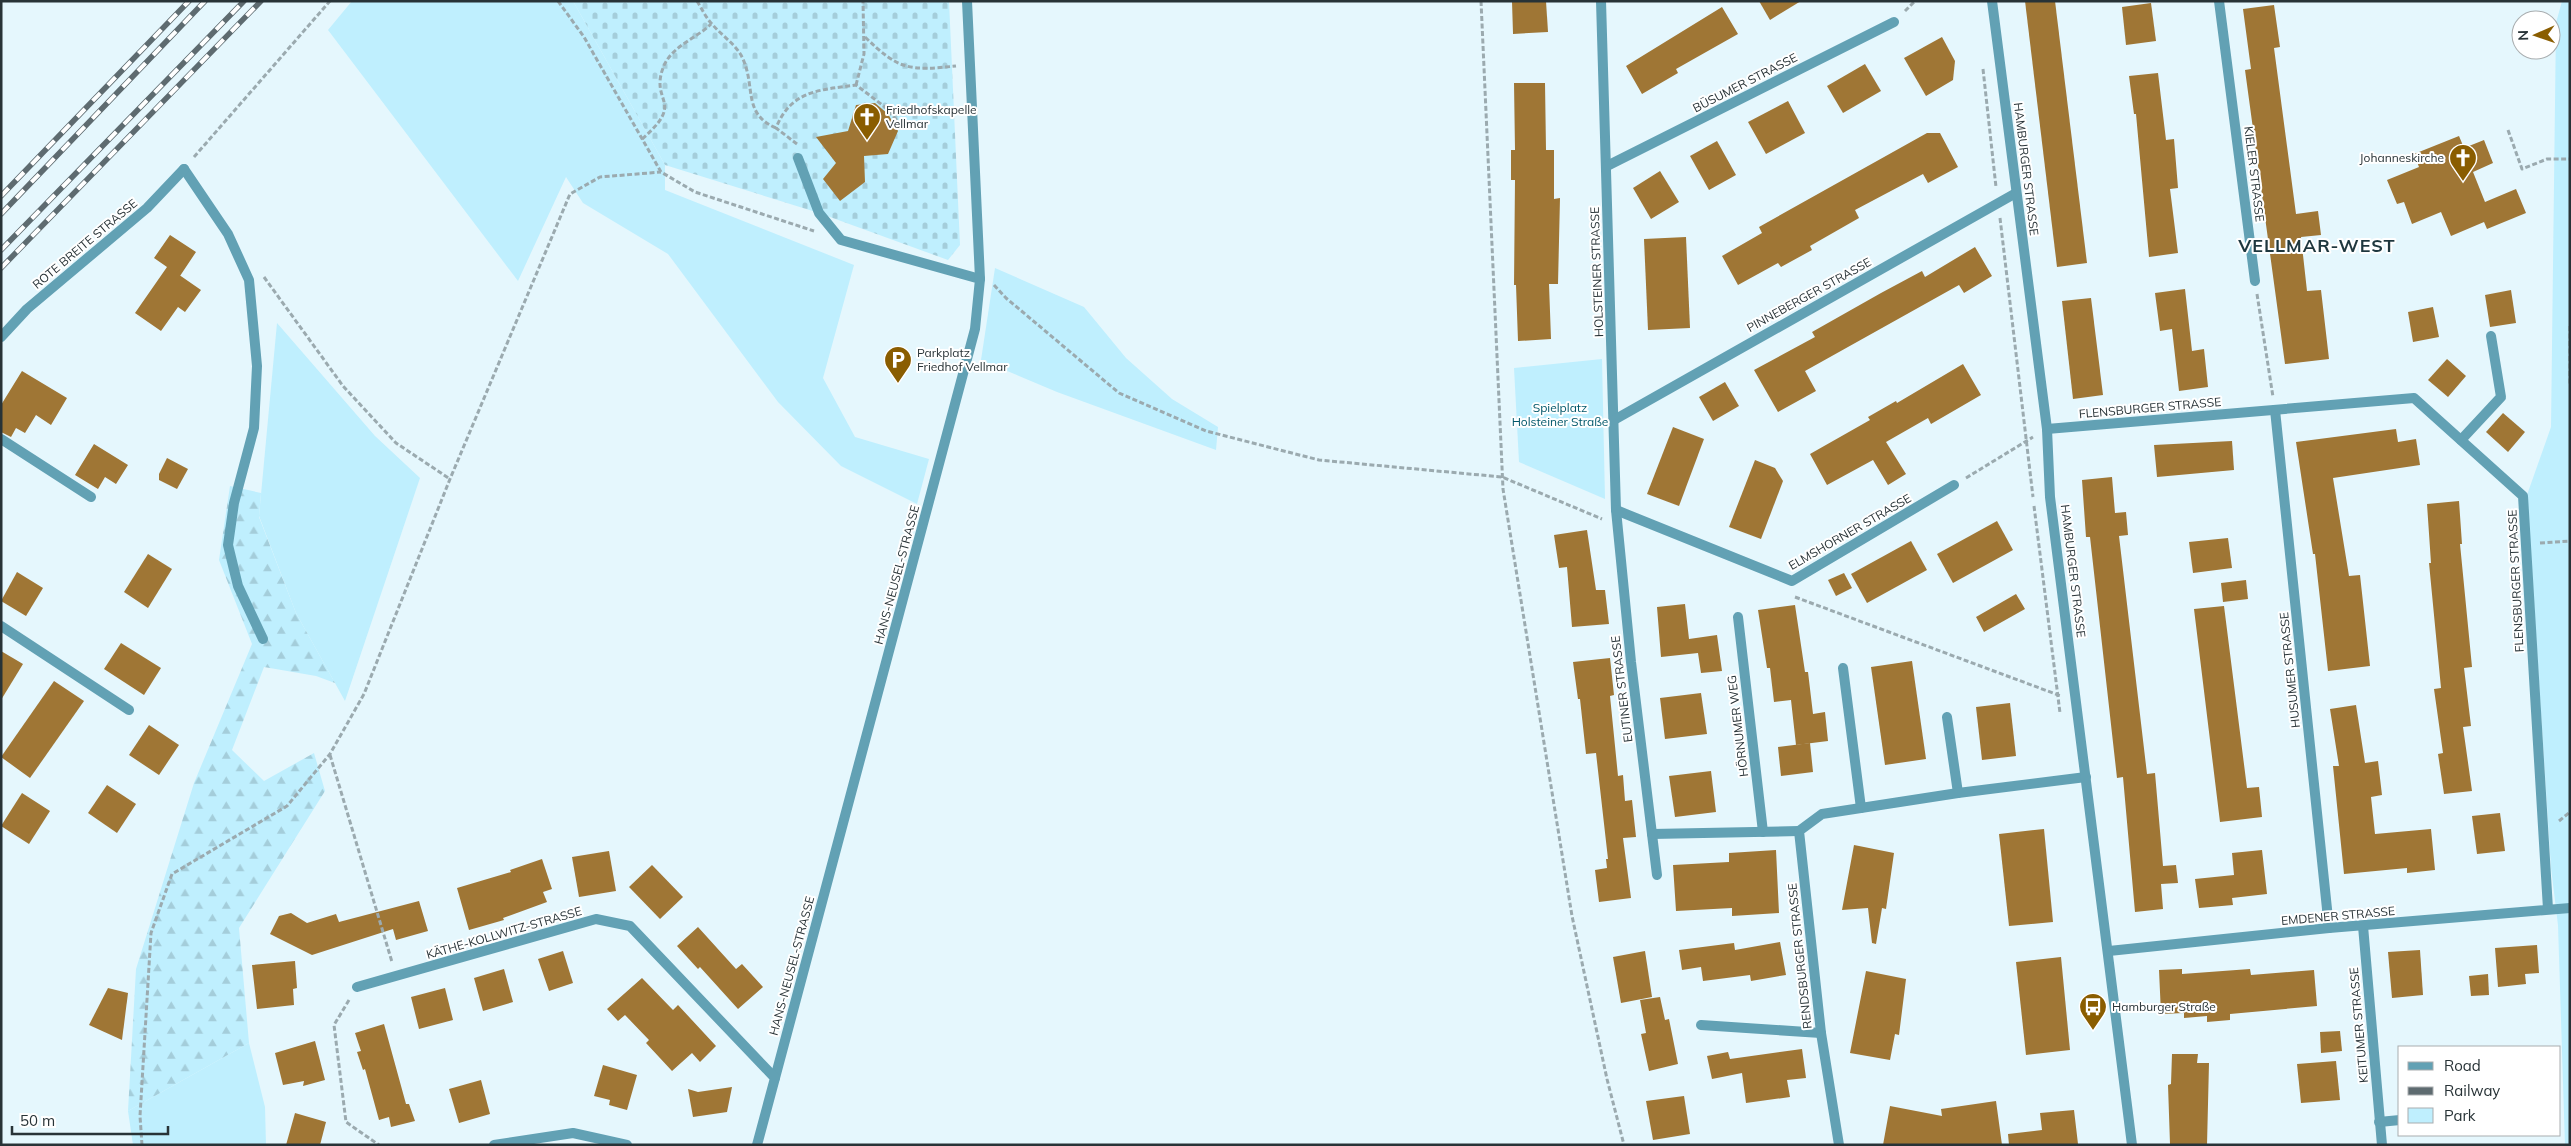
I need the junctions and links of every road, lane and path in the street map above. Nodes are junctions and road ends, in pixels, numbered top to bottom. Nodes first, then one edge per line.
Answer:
1 (330, 1) edge
2 (558, 1) edge
3 (697, 1) edge
4 (863, 1) edge
5 (967, 1) edge
6 (1481, 1) edge
7 (1601, 1) edge
8 (1992, 1) edge
9 (2219, 1) edge
10 (1894, 22) dead end
11 (711, 24) junction
12 (865, 37) junction
13 (970, 65) junction
14 (856, 85) junction
15 (902, 126) dead end
16 (776, 128) junction
17 (2508, 130) dead end
18 (642, 139) junction
19 (798, 158) joint
20 (2570, 159) edge
21 (1607, 166) junction
22 (184, 169) junction
23 (661, 172) junction
24 (2016, 193) junction
25 (841, 240) junction
26 (262, 274) dead end
27 (980, 279) junction
28 (2255, 281) joint
29 (2570, 326) edge
30 (2490, 336) dead end
31 (1, 337) edge
32 (2570, 386) edge
33 (2275, 410) junction
34 (1614, 420) junction
35 (2047, 429) junction
36 (1, 439) edge
37 (2461, 440) junction
38 (1502, 477) junction
39 (450, 479) junction
40 (1954, 485) joint
41 (92, 497) dead end
42 (1616, 510) junction
43 (1618, 526) junction
44 (1619, 541) joint
45 (2570, 541) edge
46 (2526, 544) junction
47 (1789, 594) dead end
48 (1738, 617) dead end
49 (1, 626) edge
50 (263, 639) dead end
51 (1843, 668) dead end
52 (2078, 703) junction
53 (128, 710) dead end
54 (1948, 716) dead end
55 (330, 754) junction
56 (2086, 777) junction
57 (1958, 793) junction
58 (1861, 808) junction
59 (1799, 831) junction
60 (1763, 832) junction
61 (1652, 834) junction
62 (1657, 875) dead end
63 (2570, 908) edge
64 (2548, 909) junction
65 (2363, 926) junction
66 (2329, 928) junction
67 (2109, 951) junction
68 (396, 977) junction
69 (357, 987) joint
70 (1701, 1025) dead end
71 (1822, 1033) junction
72 (775, 1078) junction
73 (2398, 1120) edge
74 (2379, 1122) junction
75 (142, 1145) edge
76 (379, 1145) edge
77 (494, 1145) edge
78 (627, 1145) edge
79 (757, 1145) edge
80 (1624, 1145) edge
81 (1839, 1145) edge
82 (2132, 1145) edge
83 (2382, 1145) edge

1 - 22 path
2 - 18 path
3 - 11 path
4 - 12 path
5 - 13 street, HANS-NEUSEL-STRASSE
6 - 38 path
7 - 21 street, HOLSTEINER STRASSE
8 - 24 street, HAMBURGER STRASSE
9 - 28 street, KIELER STRASSE
10 - 21 street, BÜSUMER STRASSE
11 - 16 path
11 - 18 path
12 - 13 path
12 - 14 path
13 - 27 street, HANS-NEUSEL-STRASSE
14 - 15 path
14 - 16 path
16 - 19 path
17 - 20 path
18 - 23 path
19 - 25 street
21 - 34 street, HOLSTEINER STRASSE
22 - 31 street, ROTE BREITE STRASSE
22 - 50 street
23 - 25 path
23 - 39 path
24 - 34 street, PINNEBERGER STRASSE
24 - 35 street, HAMBURGER STRASSE
25 - 27 street
26 - 39 path
27 - 38 path
27 - 72 street, HANS-NEUSEL-STRASSE
28 - 33 path
29 - 32 path
30 - 37 street
33 - 35 street, FLENSBURGER STRASSE
33 - 37 street, FLENSBURGER STRASSE
33 - 66 street, HUSUMER STRASSE
34 - 42 street, HOLSTEINER STRASSE
35 - 40 path
35 - 52 street, HAMBURGER STRASSE
36 - 41 street
37 - 46 street, FLENSBURGER STRASSE
38 - 43 path
38 - 80 path
39 - 55 path
40 - 42 street, ELMSHORNER STRASSE
42 - 43 street, HOLSTEINER STRASSE
43 - 44 street, HOLSTEINER STRASSE
44 - 61 street, EUTINER STRASSE
45 - 46 path
46 - 64 street, FLENSBURGER STRASSE
47 - 52 path
48 - 60 street, HÖRNUMER WEG
49 - 53 street
51 - 58 street
52 - 56 street, HAMBURGER STRASSE
54 - 57 street
55 - 68 path
55 - 75 path
56 - 57 street
56 - 67 street, HAMBURGER STRASSE
57 - 58 street
58 - 59 street
59 - 60 street
59 - 71 street, RENDSBURGER STRASSE
60 - 61 street
61 - 62 street, EUTINER STRASSE
63 - 64 street, EMDENER STRASSE
64 - 65 street, EMDENER STRASSE
65 - 66 street, EMDENER STRASSE
65 - 74 street, KEITUMER STRASSE
66 - 67 street, EMDENER STRASSE
67 - 82 street, HAMBURGER STRASSE
68 - 69 street, KÄTHE-KOLLWITZ-STRASSE
68 - 72 street, KÄTHE-KOLLWITZ-STRASSE
69 - 76 path
70 - 71 street
71 - 81 street, RENDSBURGER STRASSE
72 - 79 street, HANS-NEUSEL-STRASSE
73 - 74 street
74 - 83 street, KEITUMER STRASSE
77 - 78 street

